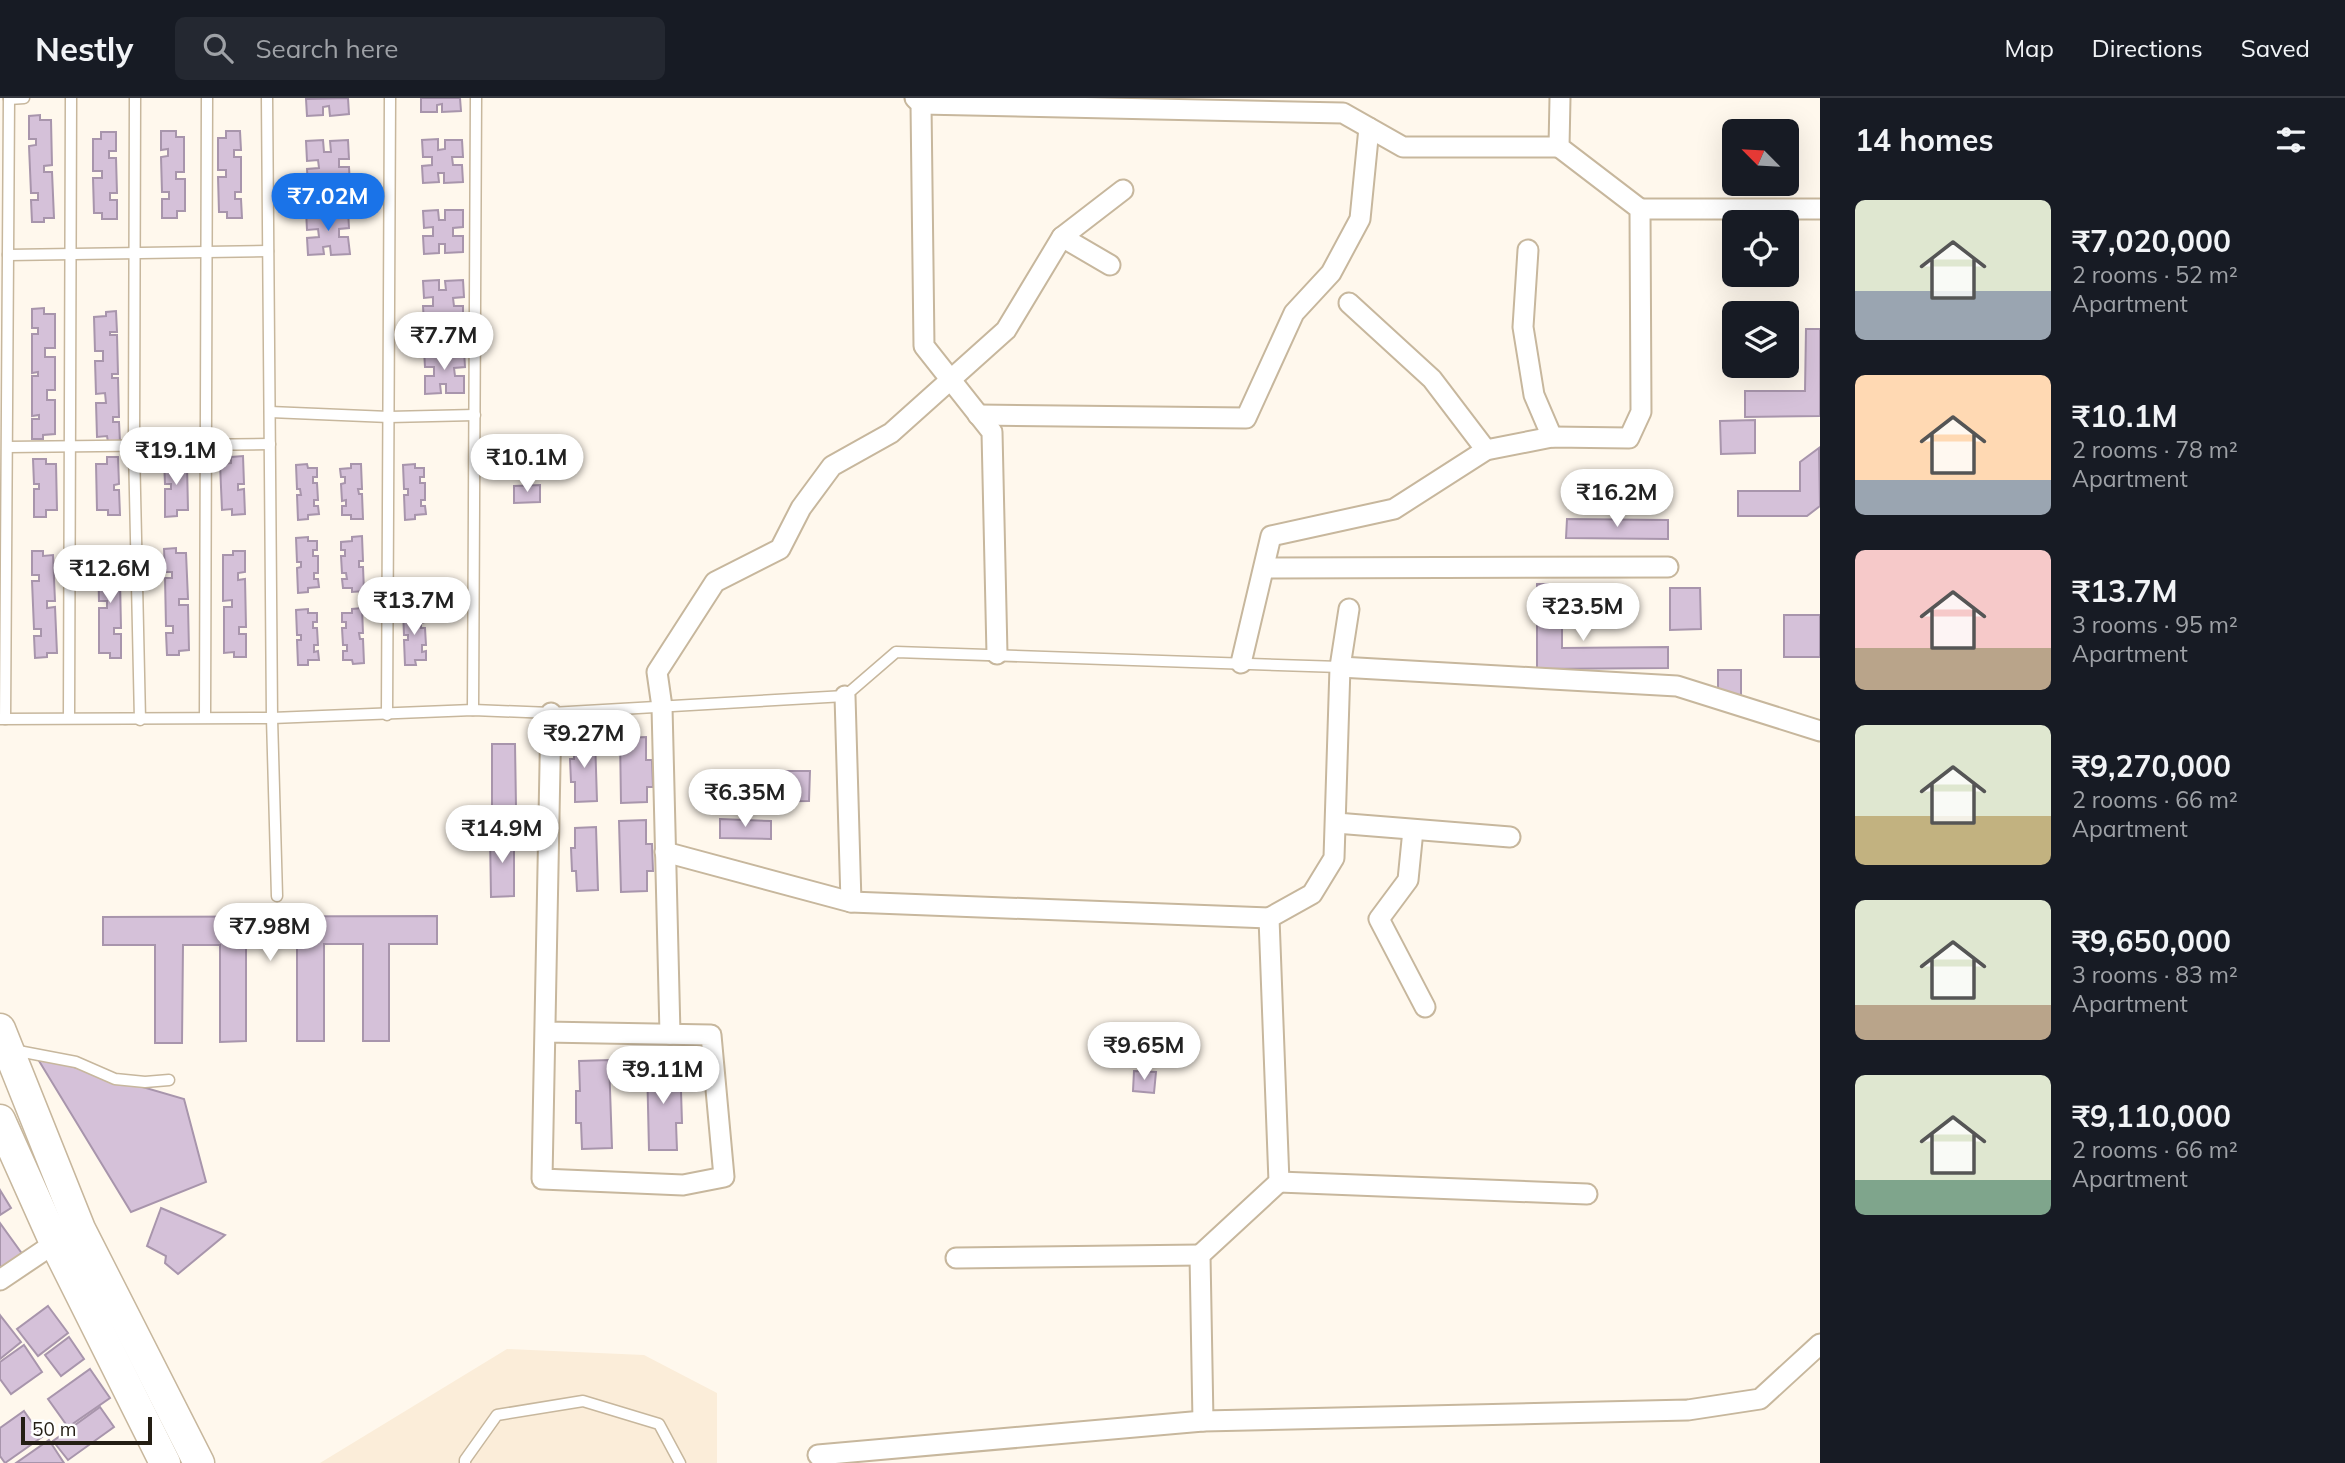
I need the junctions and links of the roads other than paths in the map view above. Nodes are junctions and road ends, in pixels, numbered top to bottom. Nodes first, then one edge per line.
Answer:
1 (24, 98) edge
2 (71, 98) edge
3 (135, 98) edge
4 (207, 98) edge
5 (267, 98) edge
6 (390, 98) edge
7 (476, 98) edge
8 (1560, 98) edge
9 (9, 99) edge
10 (918, 101) edge
11 (1186, 104) edge
12 (1369, 128) junction
13 (1559, 147) junction
14 (1123, 190) dead end
15 (1640, 209) junction
16 (1820, 209) edge
17 (1062, 237) junction
18 (207, 250) junction
19 (1528, 250) dead end
20 (268, 251) junction
21 (71, 253) junction
22 (8, 255) junction
23 (135, 255) junction
24 (1110, 265) dead end
25 (1349, 303) dead end
26 (951, 380) junction
27 (270, 412) junction
28 (475, 415) junction
29 (978, 415) junction
30 (389, 416) junction
31 (1552, 437) junction
32 (206, 443) junction
33 (270, 444) junction
34 (70, 445) junction
35 (8, 447) junction
36 (134, 447) junction
37 (1486, 450) junction
38 (1668, 567) dead end
39 (1265, 568) junction
40 (1349, 609) dead end
41 (997, 653) junction
42 (1241, 663) junction
43 (1340, 667) junction
44 (845, 696) junction
45 (662, 707) junction
46 (474, 710) junction
47 (551, 713) junction
48 (387, 715) junction
49 (205, 716) junction
50 (69, 718) junction
51 (272, 718) junction
52 (2, 719) edge
53 (140, 720) junction
54 (1820, 731) edge
55 (1336, 823) junction
56 (1413, 830) junction
57 (1510, 837) dead end
58 (665, 852) junction
59 (277, 896) dead end
60 (851, 902) junction
61 (1269, 918) junction
62 (1426, 1007) dead end
63 (545, 1032) junction
64 (670, 1034) junction
65 (4, 1039) edge
66 (169, 1080) dead end
67 (0, 1121) edge
68 (1279, 1182) junction
69 (1587, 1194) dead end
70 (55, 1243) junction
71 (1200, 1255) junction
72 (956, 1258) dead end
73 (0, 1280) edge
74 (1820, 1344) edge
75 (1203, 1421) junction
76 (818, 1455) dead end
77 (165, 1463) edge
78 (199, 1463) edge
79 (465, 1463) edge
80 (680, 1463) edge

1 - 9 lane
2 - 21 lane
3 - 23 lane
4 - 18 lane
5 - 20 lane
6 - 30 lane
7 - 28 lane
8 - 13 street
9 - 22 lane
10 - 11 street
10 - 26 street
11 - 12 street
12 - 13 street
12 - 29 street
13 - 15 street
14 - 17 street
15 - 16 street
15 - 31 street
17 - 24 street
17 - 26 street
18 - 20 lane
18 - 23 lane
18 - 32 lane
19 - 31 street
20 - 27 lane
21 - 22 lane
21 - 23 lane
21 - 34 lane
22 - 35 lane
23 - 36 lane
25 - 37 street
26 - 29 street
26 - 45 street
27 - 30 lane
27 - 33 lane
28 - 30 lane
28 - 46 lane
29 - 41 street
30 - 48 lane
31 - 37 street
32 - 33 lane
32 - 36 lane
32 - 49 lane
33 - 51 lane
34 - 35 lane
34 - 36 lane
34 - 50 lane
35 - 52 lane
36 - 53 lane
37 - 39 street
38 - 39 street
39 - 42 street
40 - 43 street
41 - 42 lane
41 - 44 lane
42 - 43 lane
43 - 54 street
43 - 55 street
44 - 45 lane
44 - 60 street
45 - 47 lane
45 - 58 street
46 - 47 lane
46 - 48 lane
47 - 63 street
48 - 51 lane
49 - 51 lane
49 - 53 lane
50 - 52 lane
50 - 53 lane
51 - 59 lane
55 - 56 street
55 - 61 street
56 - 57 street
56 - 62 street
58 - 60 street
58 - 64 street
60 - 61 street
61 - 68 street
63 - 64 street
63 - 64 street
65 - 66 lane
65 - 78 main road
67 - 70 main road
68 - 69 street
68 - 71 street
70 - 73 street
70 - 77 main road
71 - 72 street
71 - 75 street
74 - 75 street
75 - 76 street
79 - 80 lane

